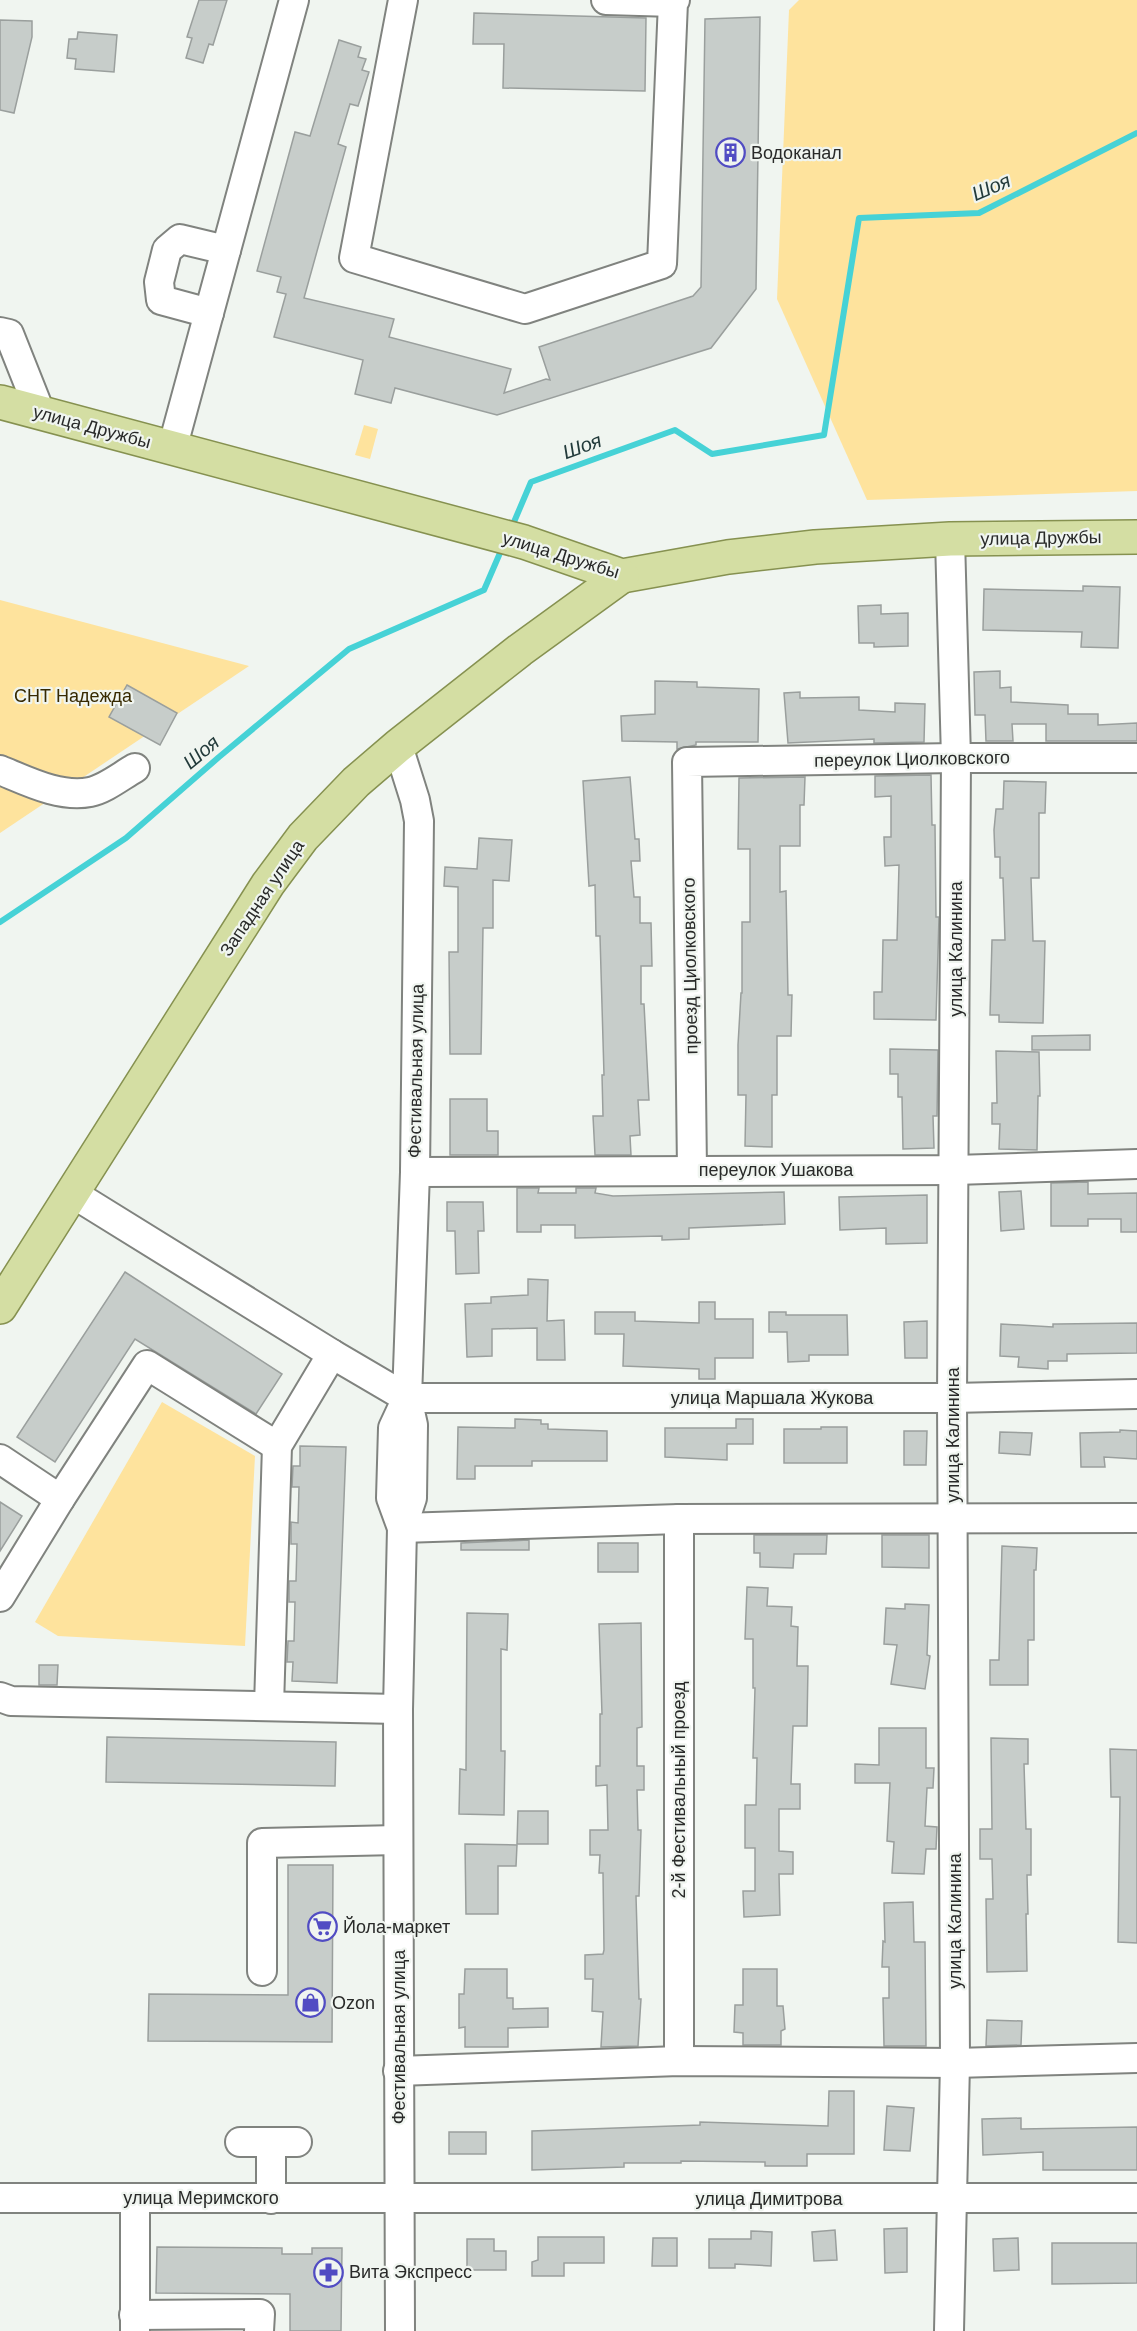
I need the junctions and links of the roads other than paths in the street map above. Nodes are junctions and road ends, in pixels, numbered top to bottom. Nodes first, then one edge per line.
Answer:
1 (294, 0) edge
2 (403, 0) edge
3 (606, 0) edge
4 (674, 1) edge
5 (226, 250) junction
6 (210, 313) junction
7 (0, 332) edge
8 (0, 402) edge
9 (40, 412) junction
10 (172, 449) junction
11 (1137, 537) edge
12 (950, 539) junction
13 (622, 576) junction
14 (398, 746) junction
15 (956, 758) junction
16 (1137, 758) edge
17 (687, 762) joint
18 (135, 768) dead end
19 (0, 770) edge
20 (1137, 1164) edge
21 (692, 1170) junction
22 (955, 1170) junction
23 (415, 1172) junction
24 (72, 1193) junction
25 (0, 1307) edge
26 (332, 1354) junction
27 (1137, 1394) edge
28 (407, 1398) junction
29 (952, 1398) junction
30 (277, 1446) junction
31 (0, 1459) edge
32 (60, 1499) junction
33 (954, 1518) junction
34 (1137, 1518) edge
35 (680, 1519) junction
36 (402, 1528) junction
37 (0, 1597) edge
38 (0, 1697) edge
39 (269, 1706) junction
40 (398, 1709) junction
41 (398, 1840) junction
42 (262, 1971) dead end
43 (1137, 2058) edge
44 (679, 2061) junction
45 (956, 2063) junction
46 (398, 2071) junction
47 (240, 2142) dead end
48 (0, 2198) edge
49 (135, 2198) junction
50 (1137, 2198) edge
51 (271, 2199) junction
52 (401, 2199) junction
53 (952, 2199) junction
54 (134, 2323) edge
55 (260, 2331) edge
56 (400, 2331) edge
57 (949, 2331) edge

1 - 5 street
2 - 4 street
3 - 4 street
5 - 6 street
5 - 6 street
6 - 10 street
7 - 9 street
8 - 9 main road, улица Дружбы
9 - 10 main road, улица Дружбы
10 - 13 main road, улица Дружбы
11 - 12 main road, улица Дружбы
12 - 13 main road, улица Дружбы
12 - 15 street, улица Калинина
13 - 14 main road, Западная улица
14 - 23 street, Фестивальная улица
14 - 24 main road, Западная улица
15 - 16 street, переулок Циолковского
15 - 17 street, переулок Циолковского
15 - 22 street, улица Калинина
17 - 21 street, проезд Циолковского
18 - 19 street
20 - 22 street, переулок Ушакова
21 - 22 street, переулок Ушакова
21 - 23 street, переулок Ушакова
22 - 29 street, улица Калинина
23 - 28 street, Фестивальная улица
24 - 25 main road, Западная улица
24 - 26 street
26 - 28 street
26 - 30 street
27 - 29 street, улица Маршала Жукова
28 - 29 street, улица Маршала Жукова
28 - 36 street, Фестивальная улица
29 - 33 street, улица Калинина
30 - 32 street
30 - 39 street
31 - 32 street
32 - 37 street
33 - 34 street
33 - 35 street
33 - 45 street, улица Калинина
35 - 36 street
35 - 44 street, 2-й Фестивальный проезд
36 - 40 street, Фестивальная улица
38 - 39 street
39 - 40 street
40 - 41 street, Фестивальная улица
41 - 42 street
41 - 46 street, Фестивальная улица
43 - 45 street
44 - 45 street
44 - 46 street
45 - 53 street, улица Калинина
46 - 52 street, Фестивальная улица
47 - 51 street
48 - 49 street, улица Меримского
49 - 51 street, улица Меримского
49 - 54 street
50 - 53 street, улица Димитрова
51 - 52 street, улица Меримского
52 - 53 street, улица Димитрова
52 - 56 street, Фестивальная улица
53 - 57 street, улица Калинина
54 - 55 street

